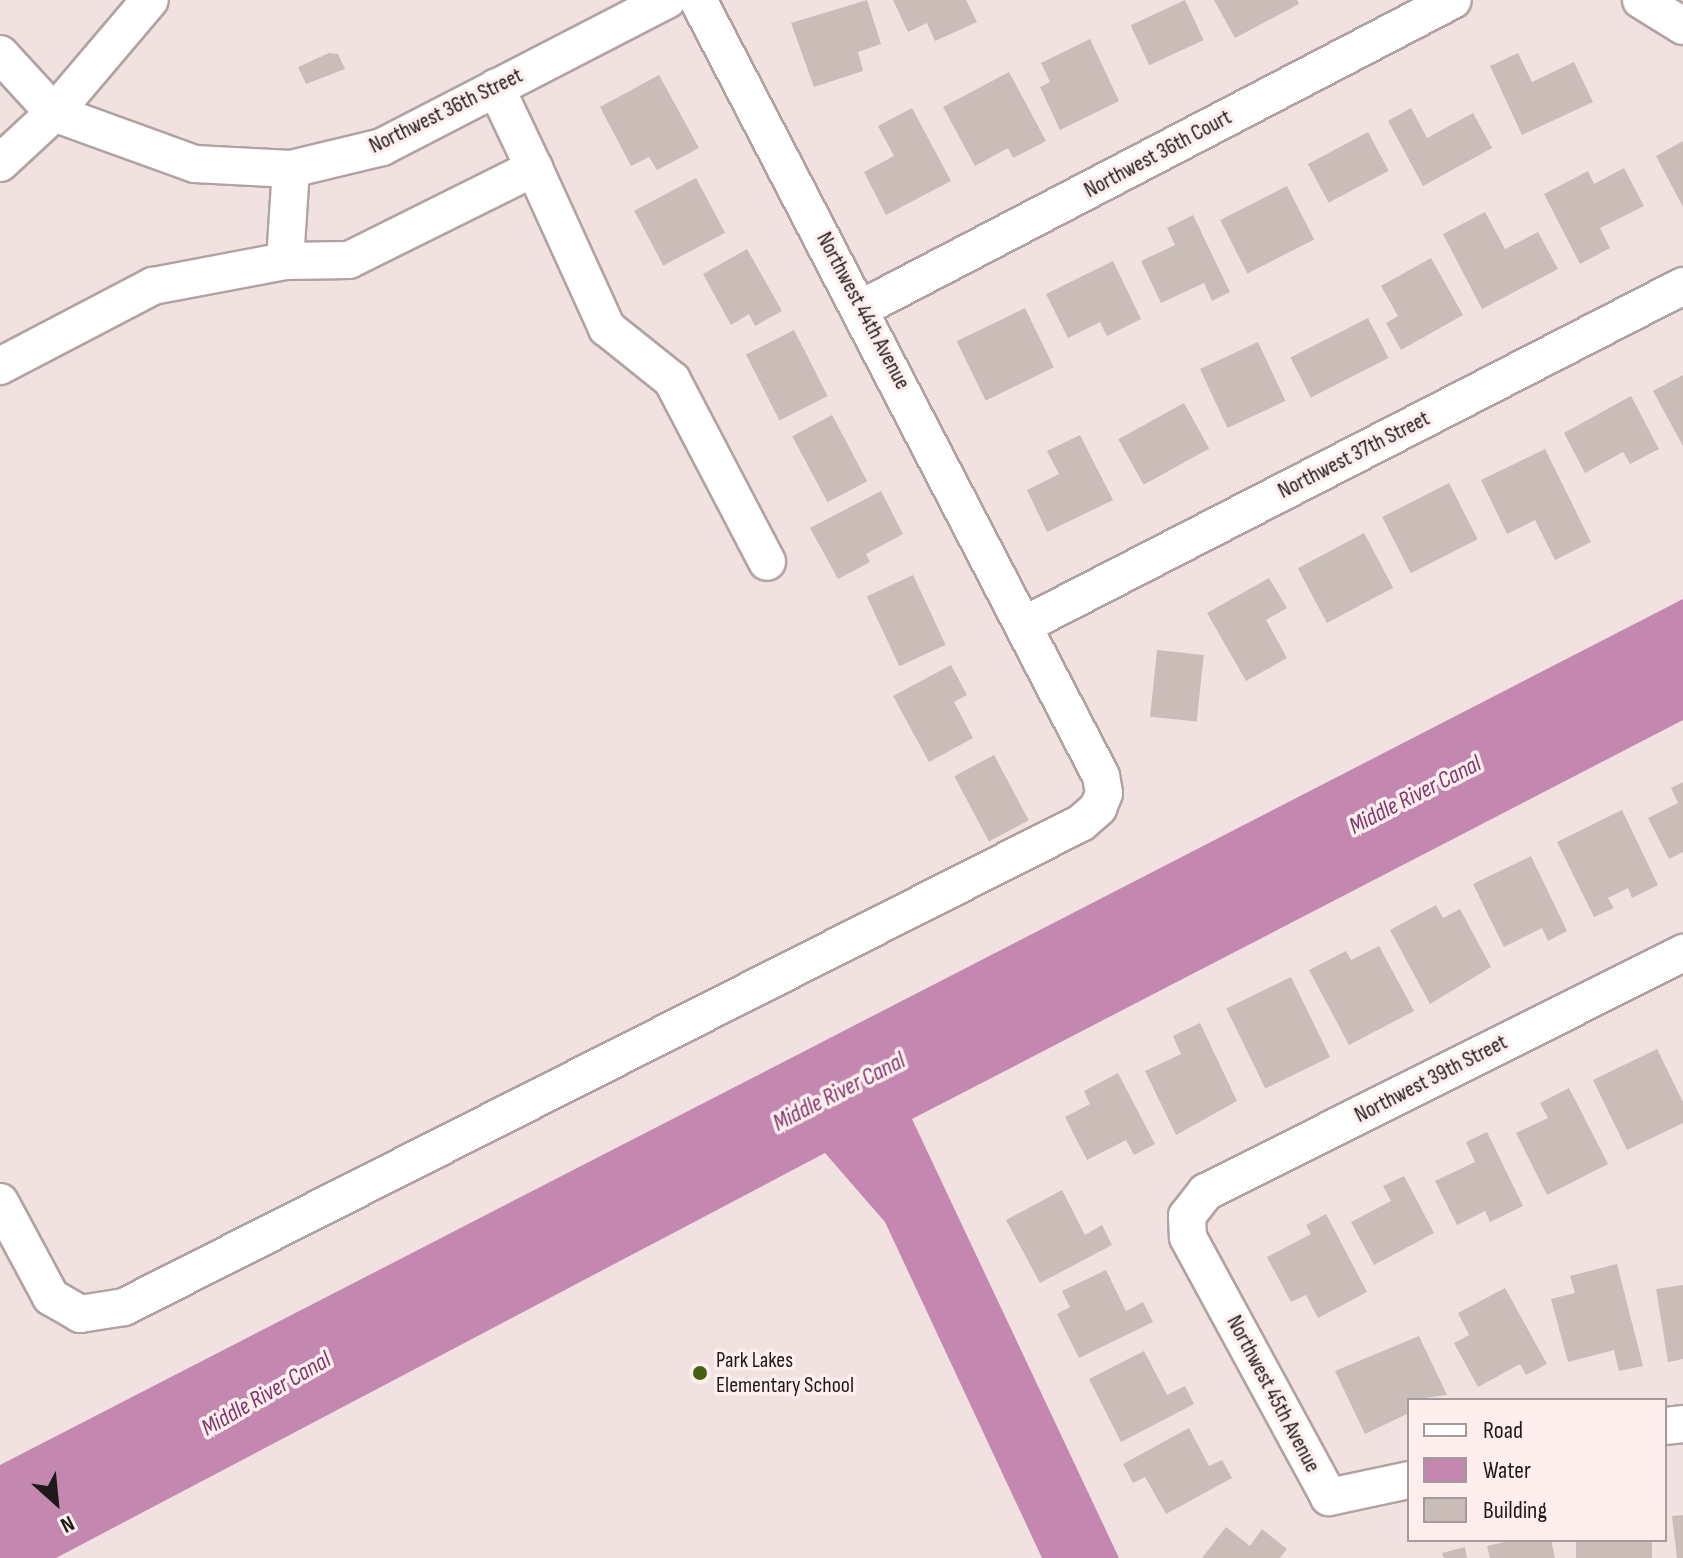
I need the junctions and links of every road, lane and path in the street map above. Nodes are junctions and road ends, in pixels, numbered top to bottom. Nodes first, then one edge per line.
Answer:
1 (150, 0) edge
2 (667, 0) edge
3 (698, 0) edge
4 (1453, 0) edge
5 (1641, 0) edge
6 (1683, 26) edge
7 (0, 54) edge
8 (496, 88) junction
9 (54, 113) junction
10 (0, 163) edge
11 (534, 168) junction
12 (291, 169) junction
13 (285, 261) junction
14 (1683, 286) edge
15 (862, 308) junction
16 (0, 366) edge
17 (767, 562) dead end
18 (1024, 625) junction
19 (1683, 953) edge
20 (0, 1202) edge
21 (1187, 1216) joint
22 (1407, 1480) edge

1 - 9 street
2 - 8 street, Northwest 36th Street
3 - 15 street, Northwest 44th Avenue
4 - 15 street, Northwest 36th Court
5 - 6 street
7 - 9 street
8 - 11 street
8 - 12 street, Northwest 36th Street
9 - 10 street
9 - 12 street, Northwest 36th Street
11 - 13 street
11 - 17 street
12 - 13 street
13 - 16 street
14 - 18 street, Northwest 37th Street
15 - 18 street, Northwest 44th Avenue
18 - 20 street, Northwest 44th Avenue
19 - 21 street, Northwest 39th Street
21 - 22 street, Northwest 45th Avenue

